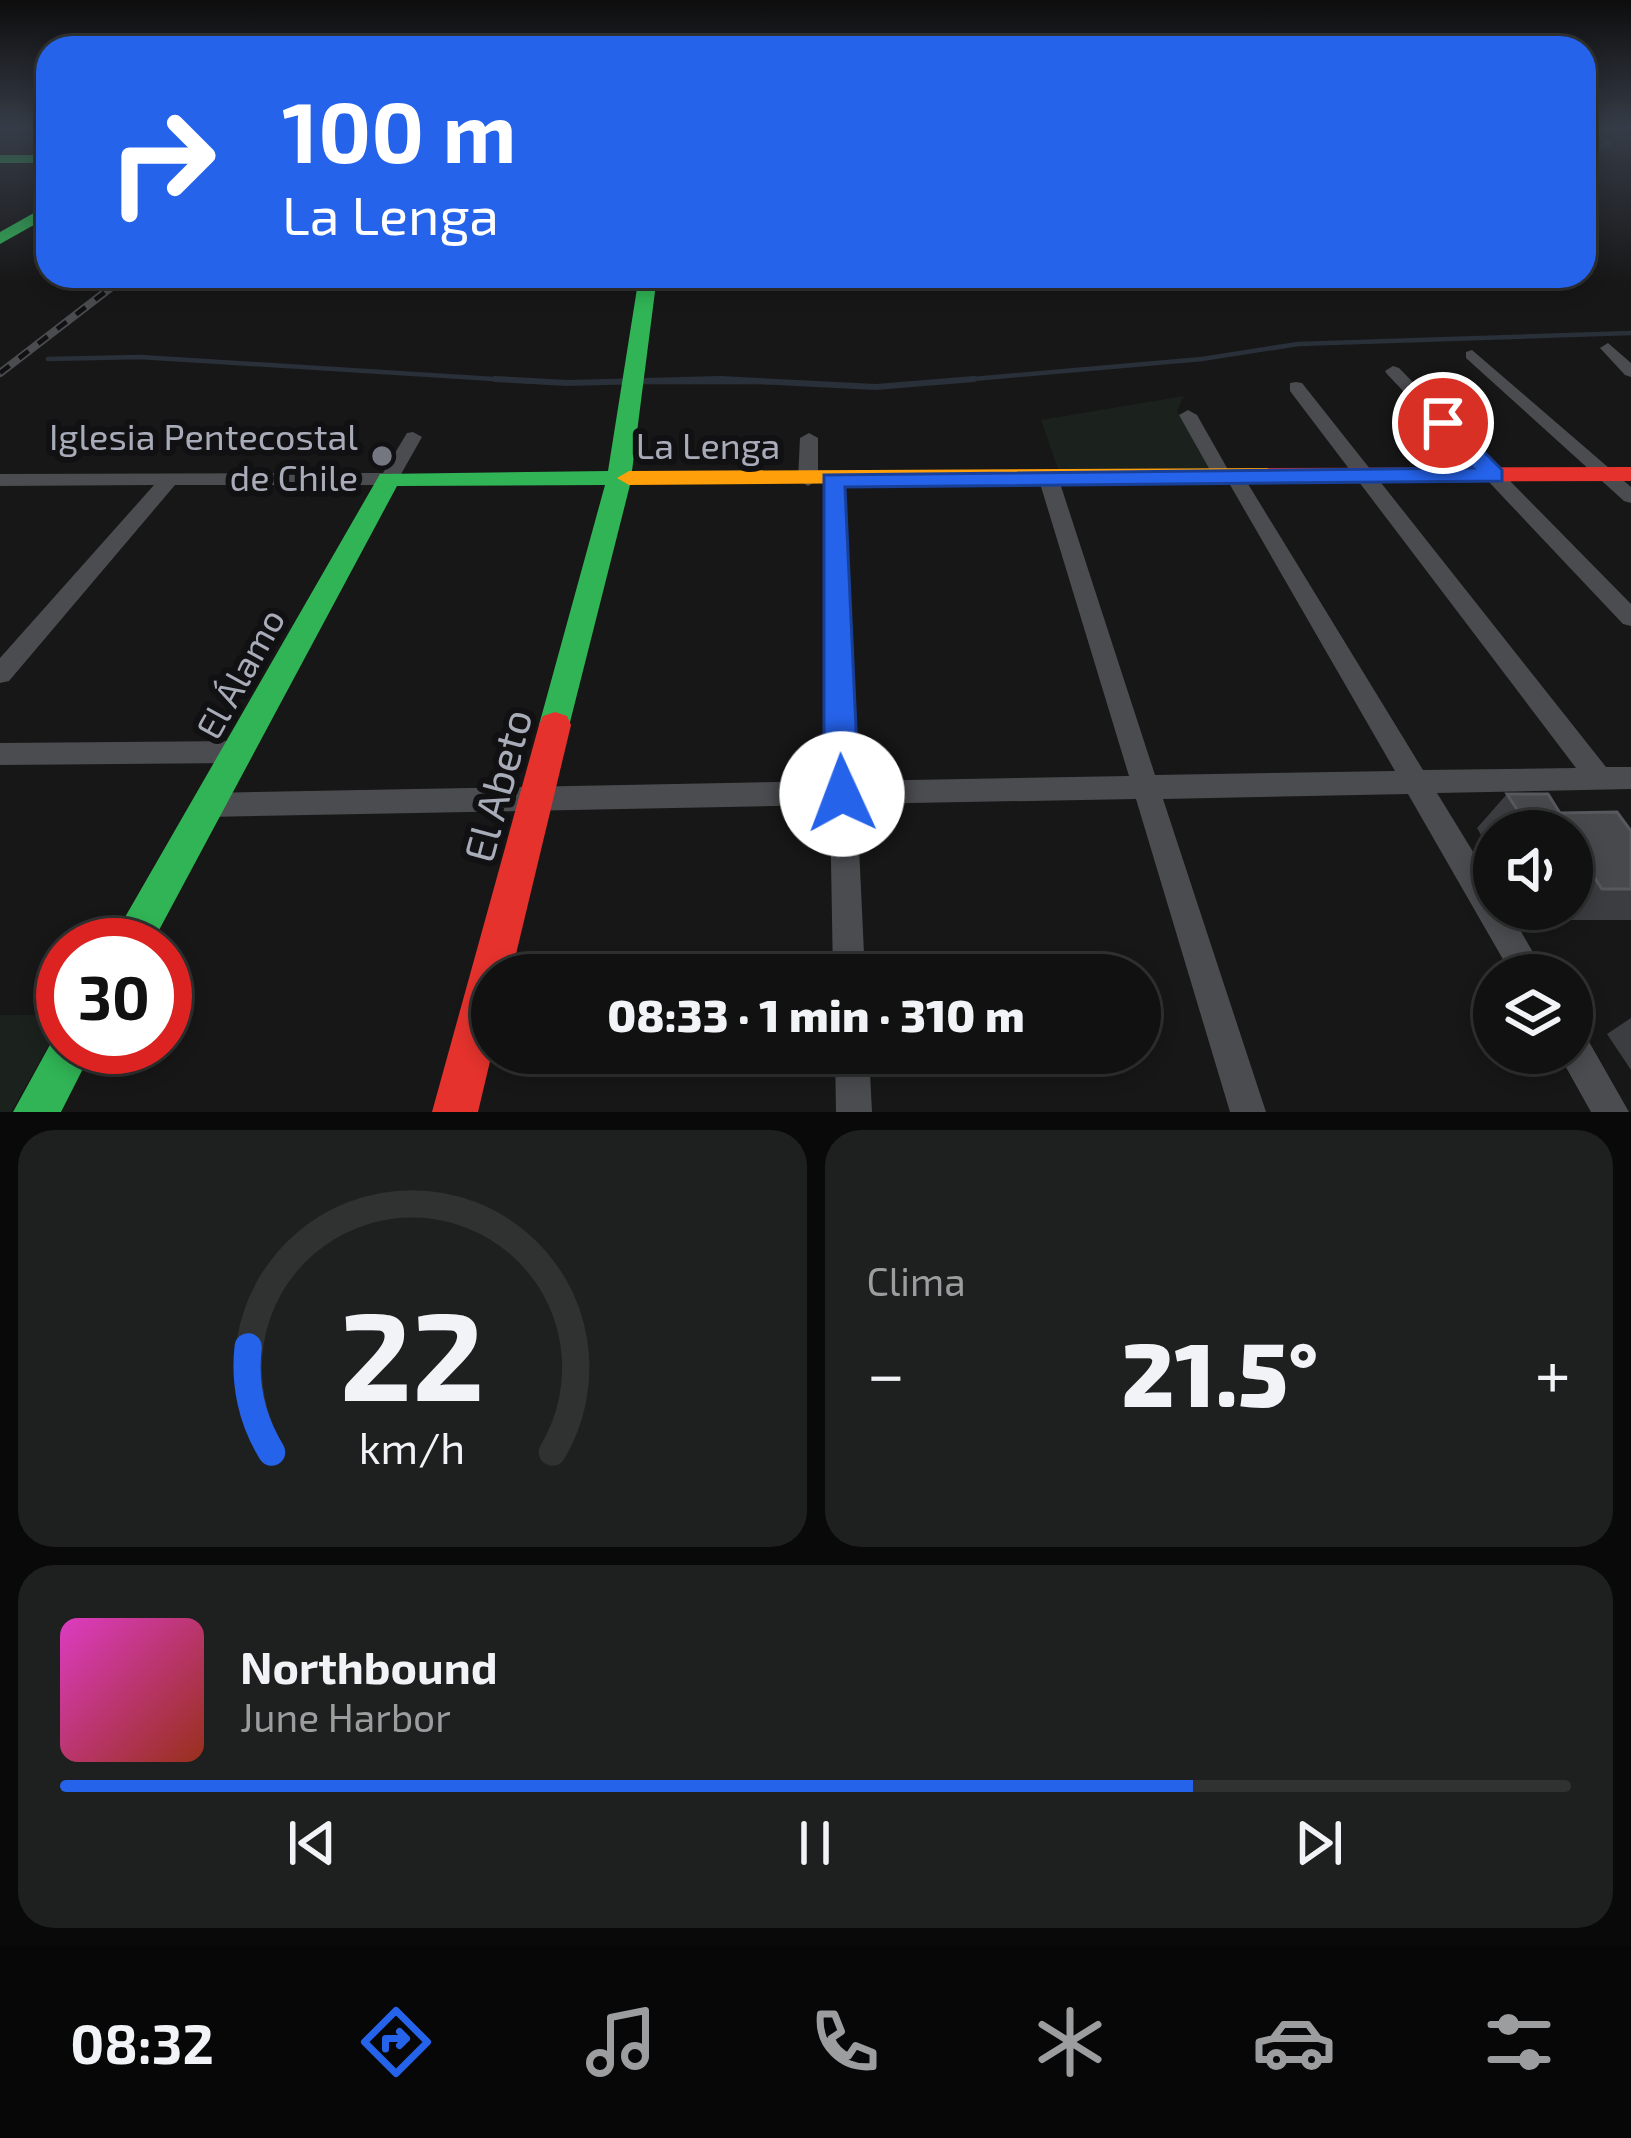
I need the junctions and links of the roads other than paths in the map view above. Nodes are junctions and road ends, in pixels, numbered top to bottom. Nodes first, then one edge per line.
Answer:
1 (36, 217) edge
2 (0, 238) edge
3 (645, 288) edge
4 (1608, 348) dead end
5 (1472, 355) dead end
6 (1393, 370) dead end
7 (1631, 372) edge
8 (1296, 387) dead end
9 (1188, 416) dead end
10 (413, 437) dead end
11 (808, 438) dead end
12 (1619, 474) edge
13 (1493, 476) junction
14 (1366, 477) junction
15 (389, 479) junction
16 (1230, 479) junction
17 (0, 480) edge
18 (619, 480) junction
19 (820, 480) junction
20 (1049, 480) junction
21 (168, 481) junction
22 (1631, 497) edge
23 (1631, 619) edge
24 (0, 674) edge
25 (237, 752) junction
26 (0, 754) edge
27 (1631, 778) edge
28 (1600, 779) junction
29 (1417, 783) junction
30 (1144, 788) junction
31 (842, 794) junction
32 (536, 799) junction
33 (207, 805) junction
34 (144, 918) edge
35 (848, 954) edge
36 (1518, 954) edge
37 (57, 1074) edge
38 (853, 1074) edge
39 (1589, 1074) edge
40 (36, 1112) edge
41 (455, 1112) edge
42 (854, 1112) edge
43 (1248, 1112) edge
44 (1611, 1112) edge

1 - 2 street
3 - 18 street, El Abeto
4 - 7 street
5 - 12 street
6 - 13 street
8 - 14 street
9 - 16 street
10 - 15 street, El Álamo
11 - 19 street
12 - 13 street, La Lenga
12 - 22 street
13 - 14 street, La Lenga
13 - 23 street
14 - 16 street, La Lenga
14 - 28 street
15 - 18 street, La Lenga
15 - 21 street, La Lenga
15 - 25 street, El Álamo
16 - 20 street, La Lenga
16 - 29 street
17 - 21 street, La Lenga
18 - 19 street, La Lenga
18 - 32 street, El Abeto
19 - 20 street, La Lenga
19 - 31 street
20 - 30 street
21 - 24 street
25 - 26 street
25 - 33 street, El Álamo
27 - 28 street
28 - 29 street
29 - 30 street
29 - 36 street
30 - 31 street
30 - 43 street
31 - 32 street
31 - 35 street
32 - 33 street
32 - 41 street, El Abeto
33 - 34 street, El Álamo
37 - 40 street
38 - 42 street
39 - 44 street

